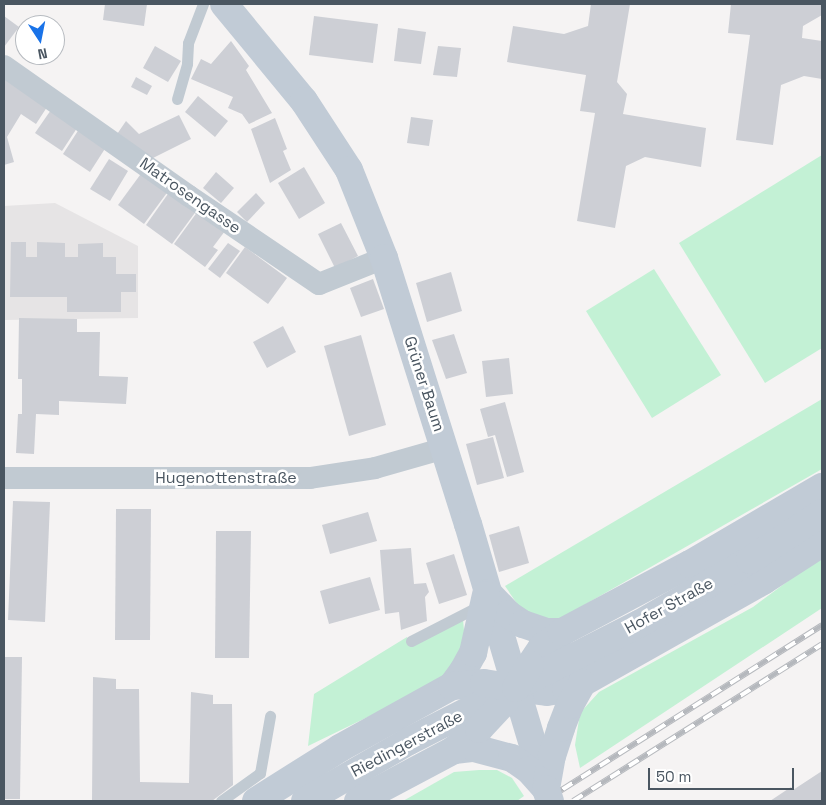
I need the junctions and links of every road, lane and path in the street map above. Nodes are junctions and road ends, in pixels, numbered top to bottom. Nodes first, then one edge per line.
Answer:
1 (203, 4) edge
2 (224, 4) edge
3 (4, 66) edge
4 (177, 99) dead end
5 (384, 258) junction
6 (444, 448) junction
7 (4, 478) edge
8 (822, 487) edge
9 (822, 513) edge
10 (822, 542) edge
11 (486, 597) junction
12 (562, 632) junction
13 (411, 641) dead end
14 (582, 682) junction
15 (452, 686) junction
16 (514, 688) junction
17 (270, 716) dead end
18 (454, 750) junction
19 (548, 795) edge
20 (221, 801) edge
21 (256, 801) edge
22 (305, 801) edge
23 (358, 801) edge

1 - 4 lane
2 - 5 main road, Grüner Baum
3 - 5 street, Matrosengasse
5 - 6 main road, Grüner Baum
6 - 7 street, Hugenottenstraße
6 - 11 main road, Grüner Baum
8 - 12 main road
9 - 16 main road, Hofer Straße
10 - 14 main road
11 - 12 main road
11 - 13 lane
11 - 15 main road
11 - 16 main road, Grüner Baum
12 - 16 main road
14 - 16 main road
14 - 19 main road
15 - 16 main road, bridge
15 - 21 main road
16 - 18 main road
16 - 19 main road, Grüner Baum
16 - 22 main road, Riedingerstraße
17 - 20 lane
18 - 19 main road
18 - 23 main road

